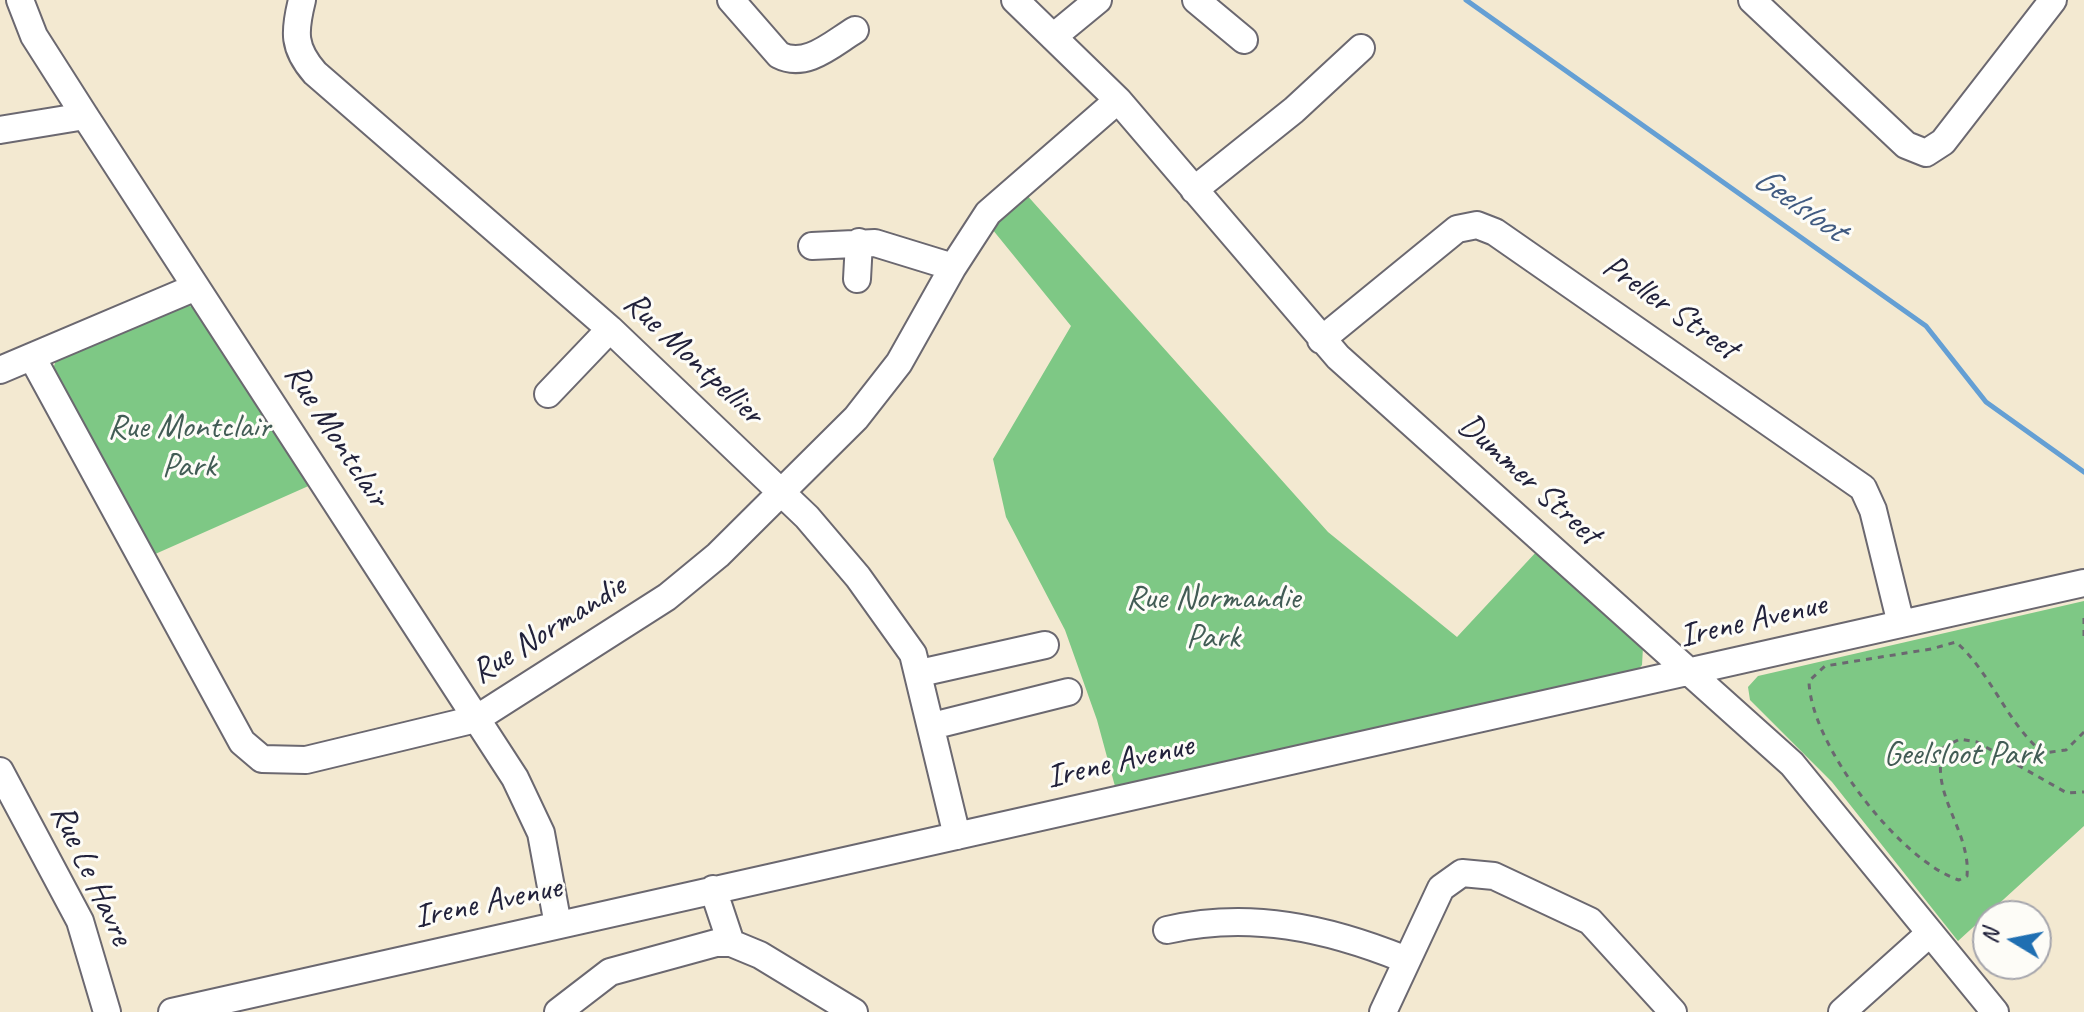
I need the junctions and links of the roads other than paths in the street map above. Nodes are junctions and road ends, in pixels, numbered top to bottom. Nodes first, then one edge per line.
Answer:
1 (20, 0) edge
2 (302, 0) edge
3 (731, 0) edge
4 (1015, 0) edge
5 (1098, 0) edge
6 (1196, 0) edge
7 (1752, 0) edge
8 (2053, 0) edge
9 (855, 30) dead end
10 (1053, 37) junction
11 (1244, 40) dead end
12 (1361, 48) dead end
13 (1118, 100) junction
14 (85, 116) junction
15 (0, 130) edge
16 (1194, 190) junction
17 (859, 242) junction
18 (812, 246) dead end
19 (953, 267) junction
20 (857, 279) dead end
21 (196, 287) junction
22 (610, 329) junction
23 (1321, 340) junction
24 (32, 357) junction
25 (0, 370) edge
26 (548, 394) dead end
27 (781, 492) junction
28 (2084, 583) edge
29 (1901, 624) junction
30 (1045, 645) dead end
31 (920, 673) junction
32 (1689, 673) junction
33 (1068, 692) dead end
34 (476, 719) junction
35 (932, 726) junction
36 (0, 771) edge
37 (957, 836) junction
38 (713, 889) junction
39 (558, 925) junction
40 (1167, 930) dead end
41 (1930, 933) junction
42 (731, 943) junction
43 (1404, 959) junction
44 (107, 1012) edge
45 (172, 1012) edge
46 (558, 1012) edge
47 (854, 1012) edge
48 (1383, 1012) edge
49 (1673, 1012) edge
50 (1842, 1012) edge
51 (1995, 1012) edge

1 - 14 street, Rue Montclair
2 - 22 street, Rue Montpellier
3 - 9 street
4 - 10 street, Dummer Street
5 - 10 street
6 - 11 street
7 - 8 street
10 - 13 street, Dummer Street
12 - 16 street
13 - 16 street, Dummer Street
13 - 19 street, Rue Normandie
14 - 15 street
14 - 21 street, Rue Montclair
16 - 23 street, Dummer Street
17 - 18 street
17 - 19 street
17 - 20 street
19 - 27 street, Rue Normandie
21 - 24 street
21 - 34 street, Rue Montclair
22 - 26 street
22 - 27 street, Rue Montpellier
23 - 29 street, Preller Street
23 - 32 street, Dummer Street
24 - 25 street
24 - 34 street, Rue Normandie
27 - 31 street, Rue Montpellier
27 - 34 street, Rue Normandie
28 - 29 street, Irene Avenue
29 - 32 street, Irene Avenue
30 - 31 street
31 - 35 street, Rue Montpellier
32 - 37 street, Irene Avenue
32 - 41 street, Dummer Street
33 - 35 street
34 - 39 street, Rue Montclair
35 - 37 street, Rue Montpellier
36 - 44 street, Rue Le Havre
37 - 38 street, Irene Avenue
38 - 39 street, Irene Avenue
38 - 42 street
39 - 45 street, Irene Avenue
40 - 43 street
41 - 50 street
41 - 51 street, Dummer Street
42 - 46 street
42 - 47 street
43 - 48 street
43 - 49 street

